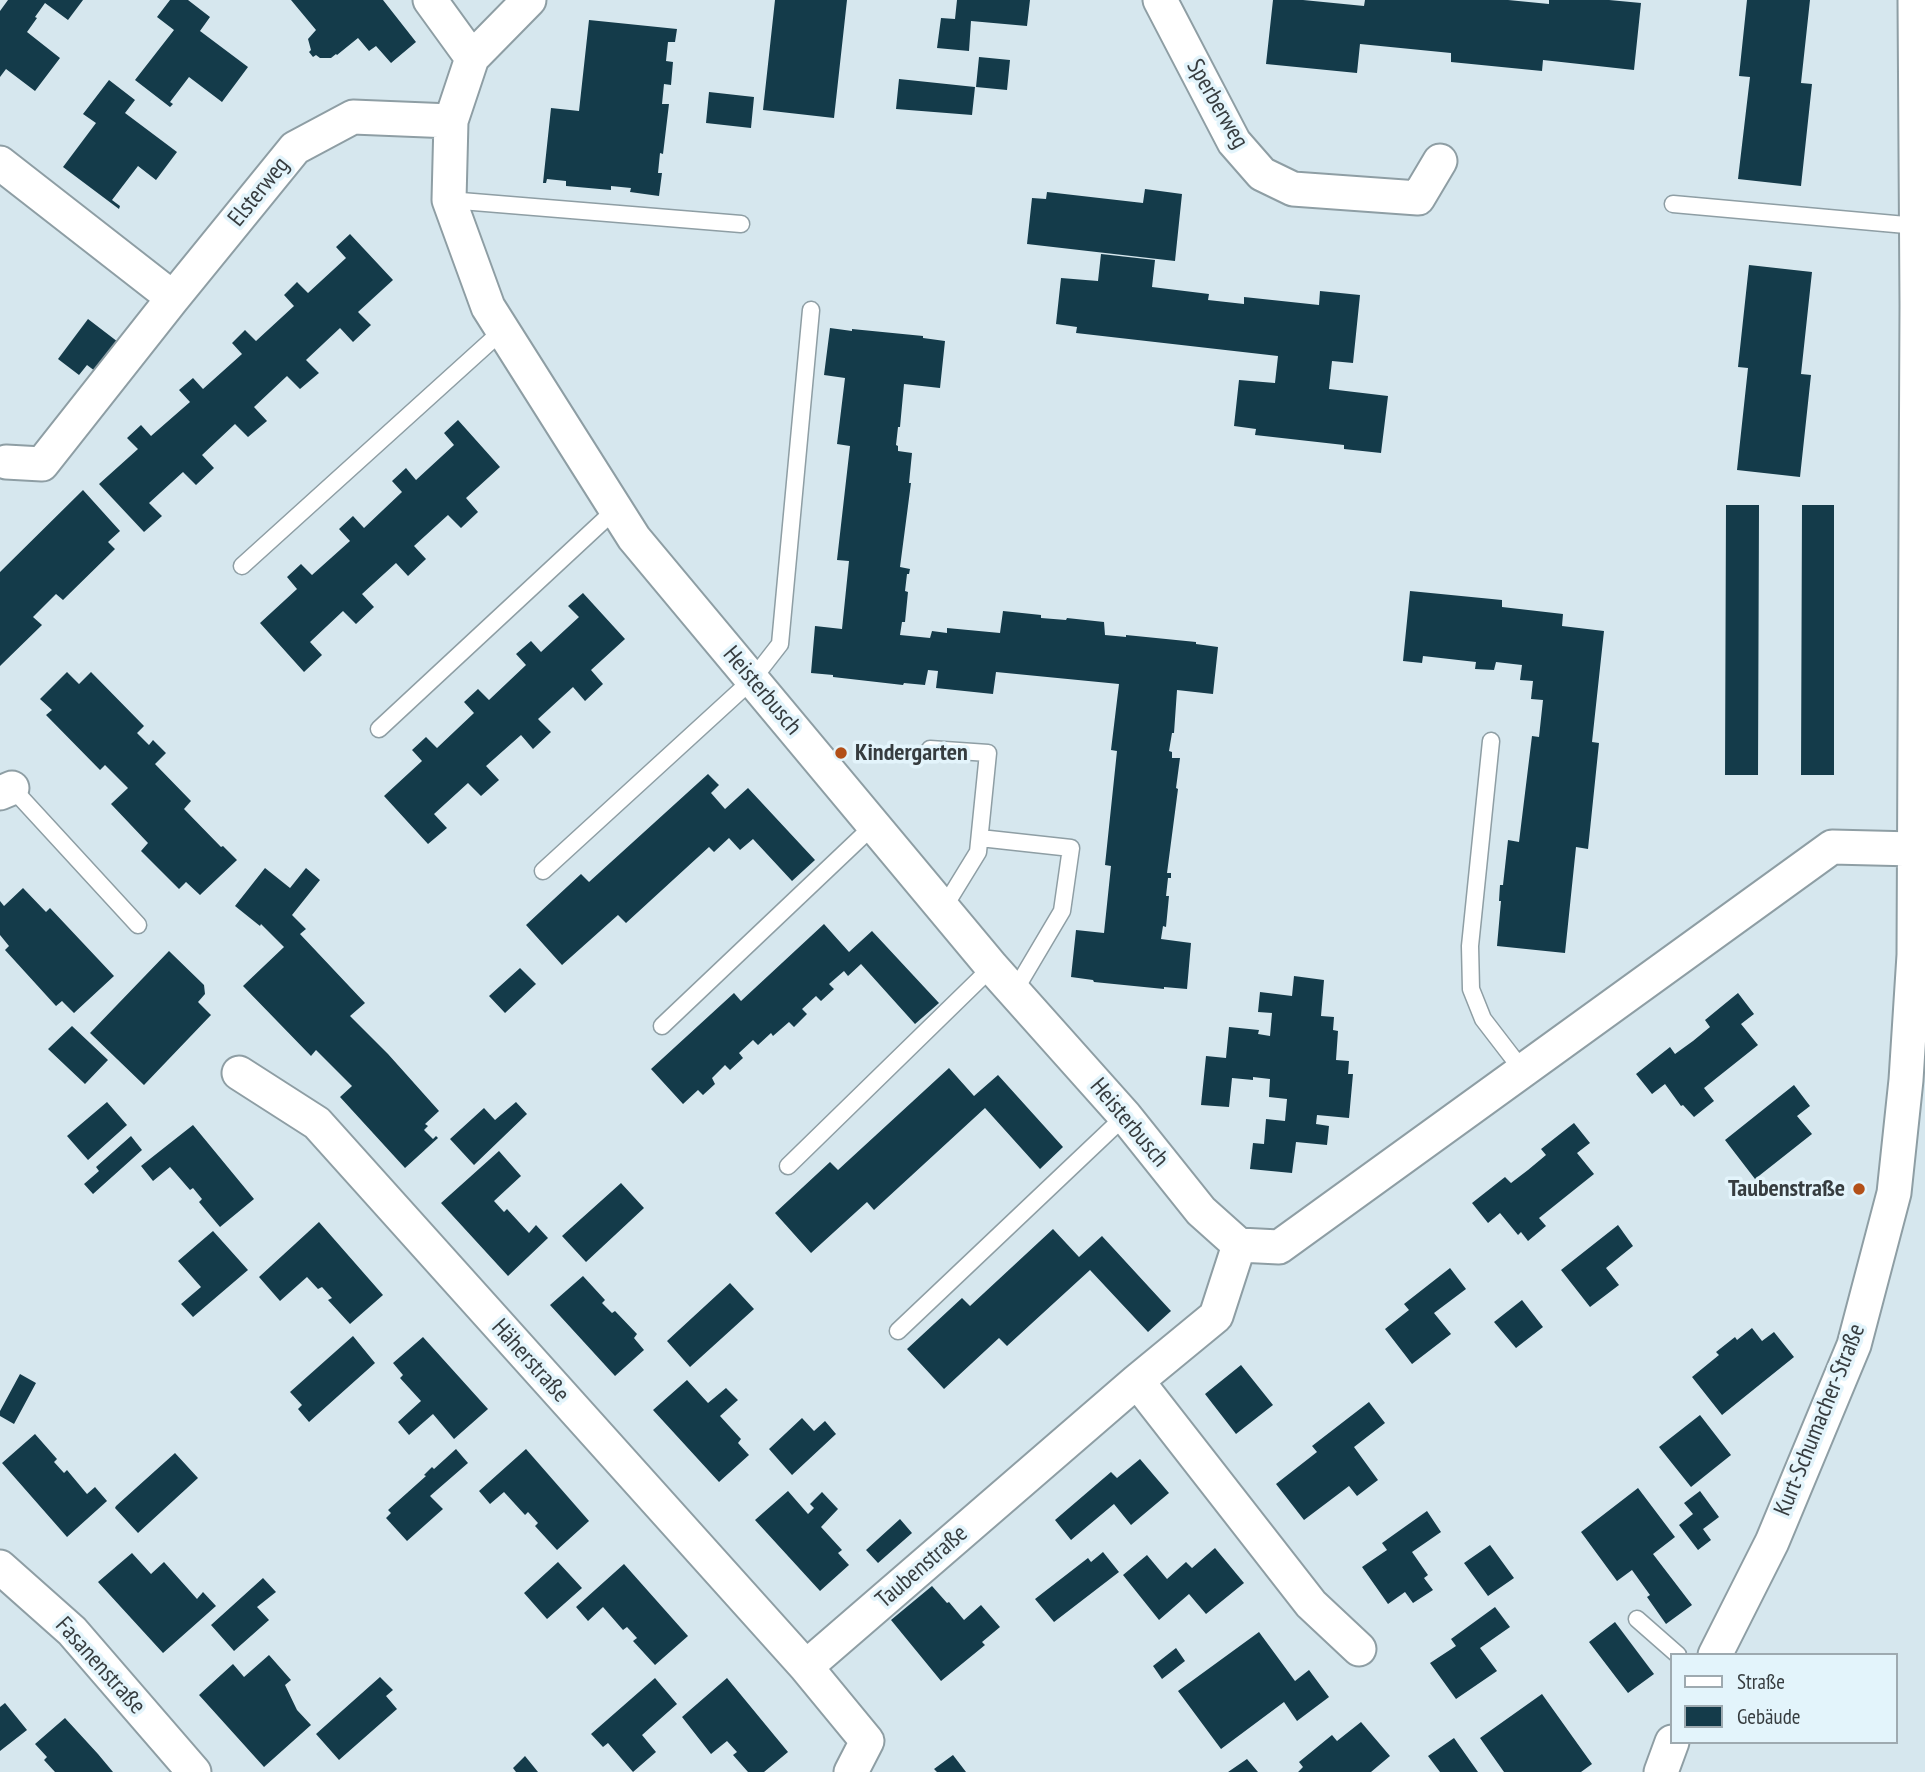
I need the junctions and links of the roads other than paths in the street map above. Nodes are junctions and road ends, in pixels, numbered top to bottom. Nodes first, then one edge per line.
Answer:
1 (430, 0) edge
2 (529, 0) edge
3 (1160, 0) edge
4 (1915, 0) edge
5 (472, 58) junction
6 (452, 121) junction
7 (1440, 160) dead end
8 (0, 163) edge
9 (449, 200) junction
10 (1672, 204) dead end
11 (741, 224) dead end
12 (1917, 226) junction
13 (173, 298) junction
14 (811, 310) dead end
15 (503, 330) junction
16 (6, 462) dead end
17 (616, 509) junction
18 (242, 566) dead end
19 (752, 680) junction
20 (1921, 699) edge
21 (379, 729) dead end
22 (1491, 741) dead end
23 (930, 749) dead end
24 (6, 790) edge
25 (874, 825) junction
26 (980, 838) junction
27 (1914, 849) junction
28 (543, 871) dead end
29 (943, 909) junction
30 (138, 925) dead end
31 (992, 967) junction
32 (1014, 992) junction
33 (662, 1027) dead end
34 (1524, 1070) junction
35 (239, 1073) dead end
36 (1125, 1116) junction
37 (788, 1166) dead end
38 (1239, 1245) junction
39 (898, 1331) dead end
40 (1137, 1381) junction
41 (0, 1567) edge
42 (1637, 1619) dead end
43 (1359, 1649) dead end
44 (1676, 1653) edge
45 (1717, 1653) edge
46 (806, 1667) junction
47 (1671, 1744) edge
48 (194, 1772) edge
49 (851, 1772) edge
50 (1661, 1772) edge

1 - 5 street
2 - 5 street, Heisterbusch
3 - 7 street, Sperberweg
4 - 12 street, Kurt-Schumacher-Straße
5 - 6 street, Heisterbusch
6 - 9 street, Heisterbusch
6 - 13 street, Elsterweg
8 - 13 street
9 - 11 lane
9 - 15 street, Heisterbusch
10 - 12 lane
12 - 20 street, Kurt-Schumacher-Straße
13 - 16 street, Elsterweg
14 - 19 lane
15 - 17 street, Heisterbusch
15 - 18 lane
17 - 19 street, Heisterbusch
17 - 21 lane
19 - 25 street, Heisterbusch
19 - 28 lane
20 - 27 street, Kurt-Schumacher-Straße
22 - 34 lane
23 - 26 lane
24 - 30 lane
25 - 29 street, Heisterbusch
25 - 33 lane
26 - 29 lane
26 - 32 lane
27 - 34 street
27 - 45 street, Kurt-Schumacher-Straße
29 - 31 street, Heisterbusch
31 - 32 street, Heisterbusch
31 - 37 lane
32 - 36 street, Heisterbusch
34 - 38 street
35 - 46 street, Häherstraße
36 - 38 street, Heisterbusch
36 - 39 lane
38 - 40 street, Taubenstraße
40 - 43 street
40 - 46 street, Taubenstraße
41 - 48 street, Fasanenstraße
42 - 44 lane
46 - 49 street
47 - 50 street

